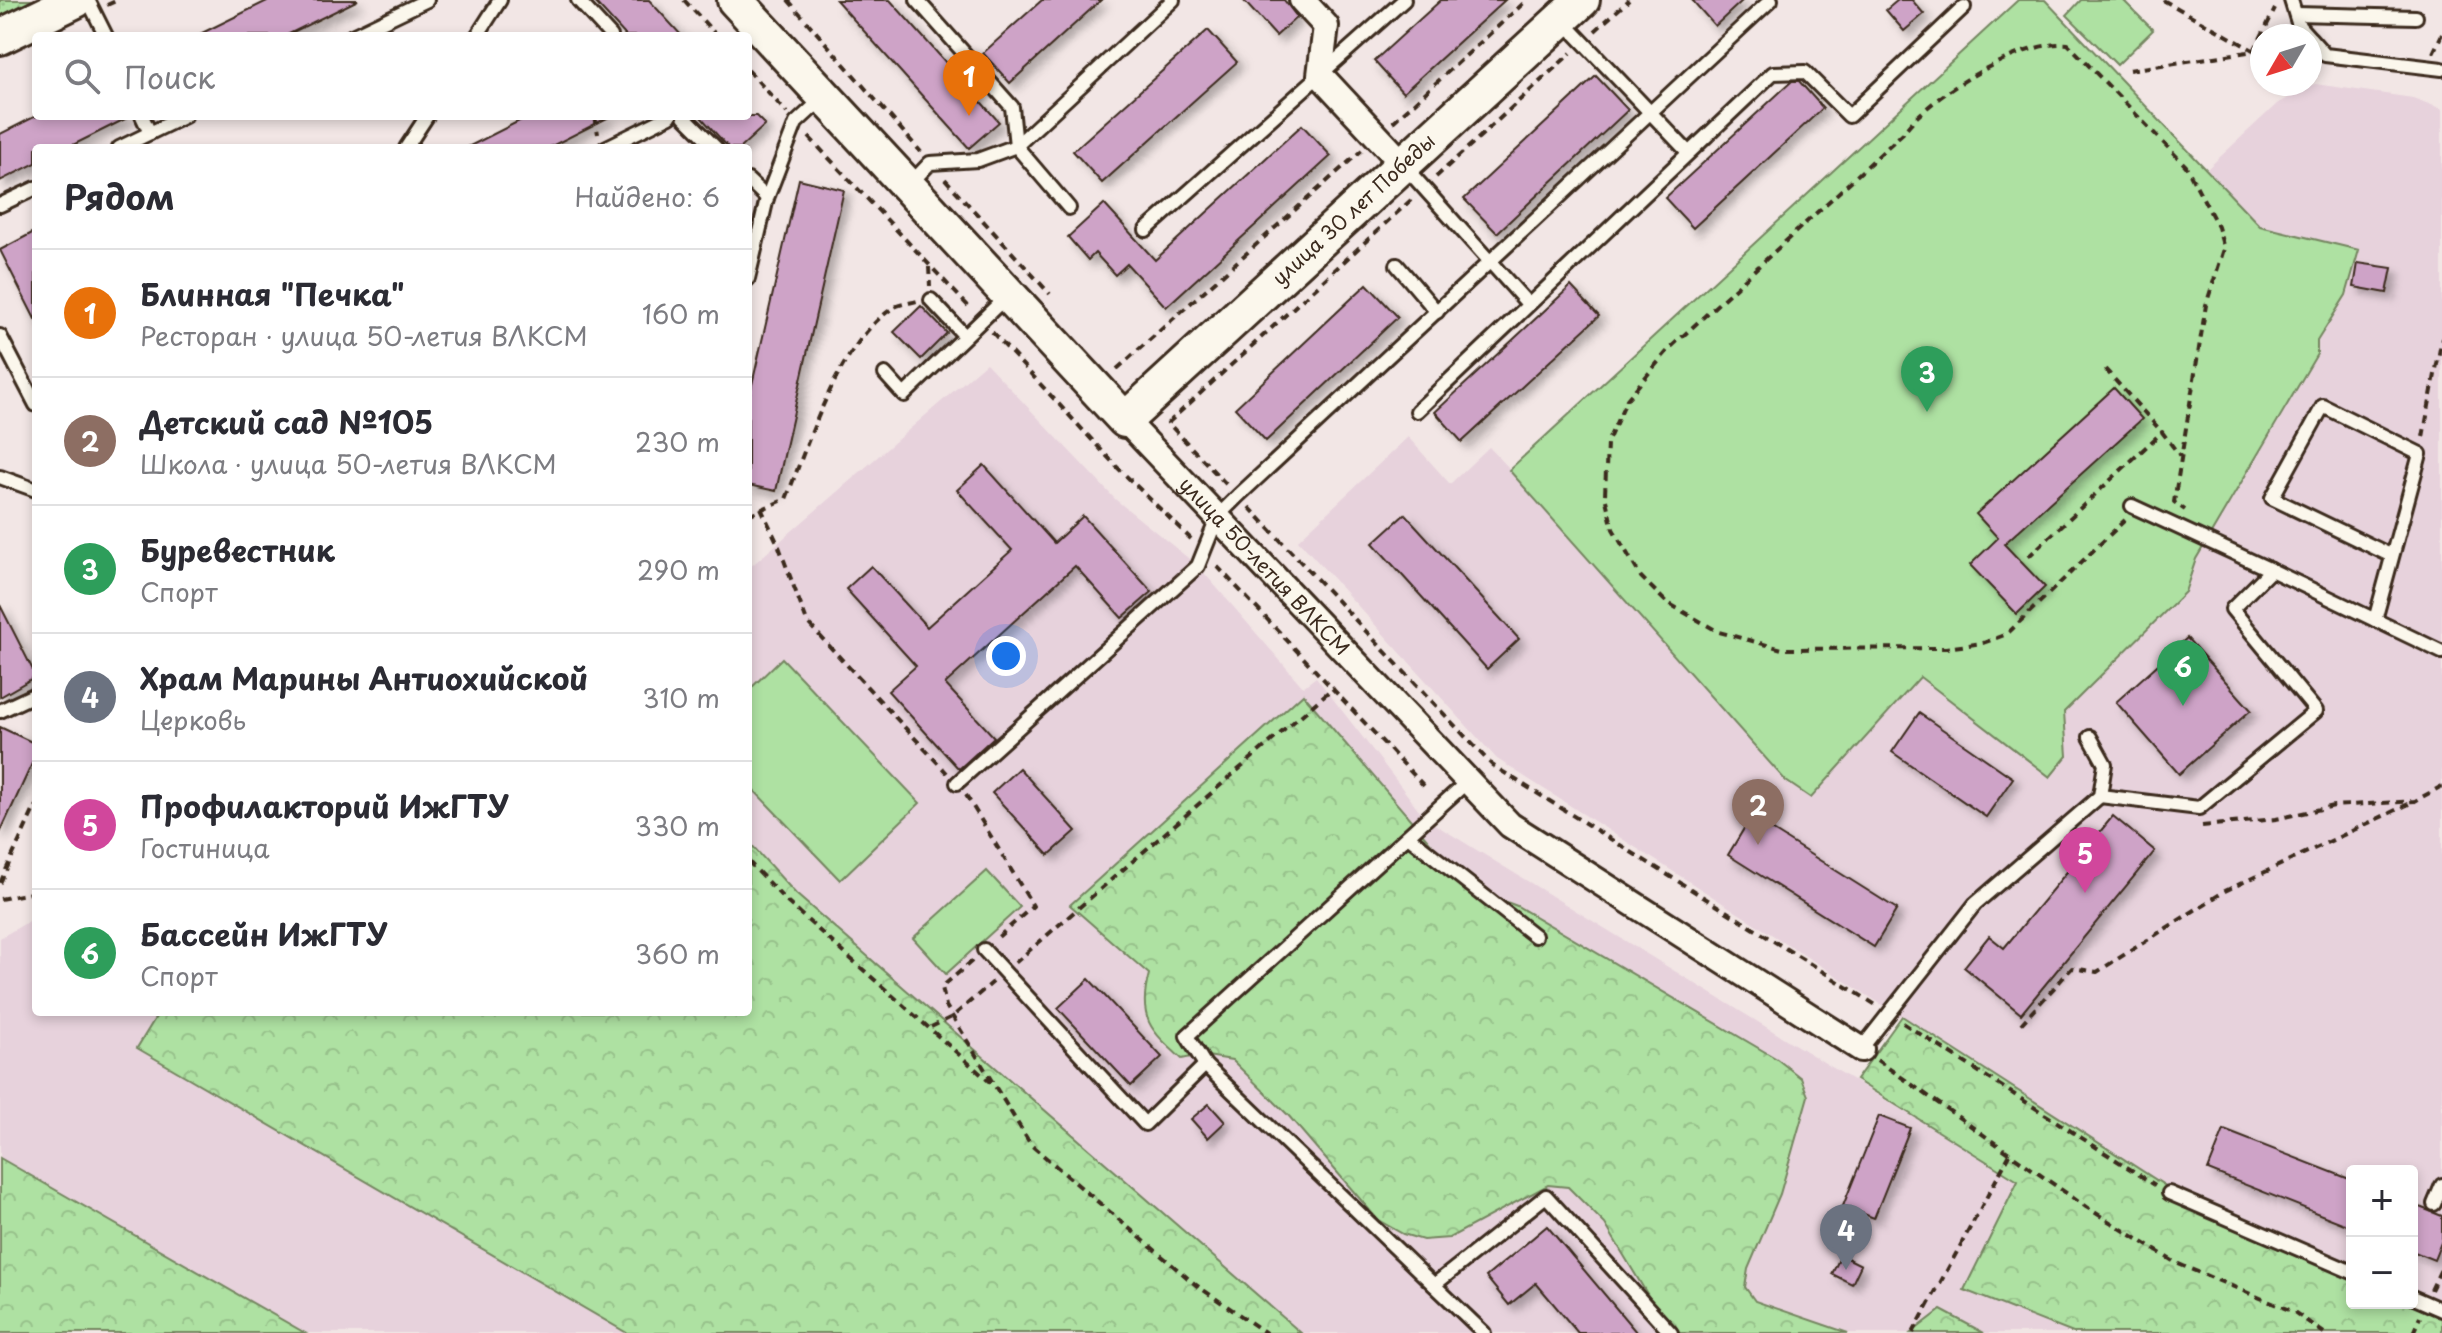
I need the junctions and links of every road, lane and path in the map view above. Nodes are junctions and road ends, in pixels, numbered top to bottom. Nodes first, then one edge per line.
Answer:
1 (76, 0) edge
2 (88, 0) edge
3 (427, 0) edge
4 (500, 0) edge
5 (578, 0) edge
6 (684, 0) edge
7 (735, 0) edge
8 (788, 0) edge
9 (917, 0) edge
10 (1173, 0) edge
11 (1302, 0) edge
12 (1404, 0) edge
13 (1527, 0) edge
14 (1629, 0) edge
15 (1771, 0) edge
16 (2163, 0) edge
17 (2280, 0) edge
18 (2291, 0) edge
19 (1964, 7) dead end
20 (2296, 14) junction
21 (2416, 17) dead end
22 (1575, 21) edge
23 (18, 24) edge
24 (2268, 24) edge
25 (2302, 24) edge
26 (104, 32) edge
27 (360, 32) edge
28 (480, 32) edge
29 (607, 32) edge
30 (713, 32) edge
31 (2250, 49) edge
32 (2250, 52) edge
33 (2322, 52) edge
34 (2442, 69) edge
35 (2129, 70) dead end
36 (752, 74) edge
37 (1320, 75) junction
38 (825, 96) junction
39 (1649, 115) junction
40 (144, 120) edge
41 (177, 120) edge
42 (424, 120) edge
43 (662, 120) edge
44 (688, 120) edge
45 (796, 123) junction
46 (150, 133) junction
47 (1377, 137) junction
48 (127, 144) edge
49 (409, 144) edge
50 (613, 144) edge
51 (712, 144) edge
52 (1016, 146) junction
53 (1688, 152) junction
54 (919, 174) junction
55 (1413, 176) junction
56 (752, 184) edge
57 (32, 192) edge
58 (767, 198) junction
59 (0, 205) edge
60 (1069, 208) dead end
61 (1146, 230) dead end
62 (752, 262) edge
63 (1491, 263) junction
64 (1397, 265) dead end
65 (1008, 295) junction
66 (958, 297) junction
67 (931, 300) junction
68 (1056, 301) dead end
69 (1528, 304) junction
70 (1437, 312) junction
71 (982, 320) junction
72 (0, 336) edge
73 (965, 336) junction
74 (2442, 338) edge
75 (1108, 359) dead end
76 (2105, 369) dead end
77 (885, 374) dead end
78 (32, 397) edge
79 (1417, 411) dead end
80 (1125, 420) junction
81 (2162, 432) junction
82 (2420, 454) junction
83 (2181, 457) junction
84 (0, 477) edge
85 (32, 489) edge
86 (1238, 496) junction
87 (2174, 502) junction
88 (2136, 508) junction
89 (2186, 510) dead end
90 (752, 513) edge
91 (1218, 516) junction
92 (1195, 543) dead end
93 (2392, 556) junction
94 (2028, 557) dead end
95 (1216, 564) dead end
96 (2271, 570) junction
97 (2375, 620) junction
98 (2442, 652) edge
99 (1334, 687) junction
100 (32, 696) edge
101 (0, 711) edge
102 (2090, 737) dead end
103 (1468, 781) junction
104 (957, 783) dead end
105 (2442, 786) edge
106 (1426, 788) dead end
107 (2100, 796) junction
108 (2415, 801) junction
109 (32, 814) edge
110 (2200, 826) dead end
111 (1408, 836) junction
112 (752, 865) edge
113 (0, 883) edge
114 (32, 893) edge
115 (0, 899) edge
116 (1535, 936) dead end
117 (984, 950) dead end
118 (1012, 966) dead end
119 (1000, 976) dead end
120 (1887, 1013) junction
121 (2021, 1024) dead end
122 (931, 1027) junction
123 (1861, 1049) junction
124 (1205, 1065) junction
125 (995, 1087) dead end
126 (2010, 1154) junction
127 (2442, 1185) edge
128 (2169, 1193) joint
129 (2434, 1204) dead end
130 (2442, 1267) edge
131 (2346, 1269) edge
132 (1434, 1285) junction
133 (2418, 1300) edge
134 (2425, 1303) junction
135 (2442, 1310) edge
136 (1484, 1333) edge
137 (1671, 1333) edge
138 (1913, 1333) edge
139 (2324, 1333) edge

1 - 23 main road
2 - 26 lane
3 - 27 lane
4 - 28 lane
5 - 29 lane
6 - 30 path
7 - 38 main road, улица 50-летия ВЛКСМ
8 - 54 path
9 - 52 lane
10 - 52 lane
11 - 37 street
12 - 37 lane
13 - 47 path
14 - 22 path
15 - 39 lane
16 - 31 path
17 - 24 path
18 - 20 lane
19 - 53 lane
20 - 21 lane
20 - 25 lane
22 - 39 lane
22 - 55 main road, улица 30 лет Победы
22 - 55 path
32 - 35 path
33 - 34 lane
36 - 45 path
37 - 47 street
37 - 61 lane
38 - 45 lane
38 - 54 main road, улица 50-летия ВЛКСМ
39 - 53 lane
39 - 63 lane
40 - 46 lane
41 - 46 lane
42 - 49 lane
43 - 50 lane
44 - 51 lane
45 - 58 lane
45 - 66 path
46 - 48 lane
47 - 55 street
47 - 75 path
52 - 54 lane
52 - 60 lane
53 - 69 lane
54 - 65 main road, улица 50-летия ВЛКСМ
54 - 68 path
55 - 63 lane
55 - 80 main road, улица 30 лет Победы
55 - 86 path
56 - 58 lane
57 - 59 lane
58 - 62 lane
63 - 69 lane
63 - 70 lane
64 - 70 lane
65 - 71 lane
65 - 80 main road, улица 50-летия ВЛКСМ
66 - 67 path
66 - 71 path
67 - 73 lane
67 - 90 path
69 - 79 lane
70 - 86 lane
71 - 73 lane
71 - 92 path
72 - 78 lane
73 - 77 lane
74 - 82 path
76 - 81 path
80 - 91 street, улица 50-летия ВЛКСМ
81 - 83 path
81 - 94 path
82 - 93 lane
82 - 93 lane
83 - 87 path
83 - 88 path
84 - 85 lane
86 - 91 lane
86 - 120 path
87 - 88 path
87 - 89 path
88 - 96 lane
91 - 103 street, улица 50-летия ВЛКСМ
91 - 104 lane
93 - 97 lane
95 - 99 path
96 - 97 lane
96 - 107 lane
97 - 98 lane
99 - 106 path
99 - 118 path
100 - 101 lane
102 - 107 lane
103 - 111 lane
103 - 123 street, улица 50-летия ВЛКСМ
105 - 108 path
107 - 120 lane
108 - 110 path
108 - 121 path
109 - 113 path
111 - 116 lane
111 - 124 lane
112 - 122 path
114 - 115 path
117 - 124 lane
119 - 122 path
120 - 123 lane
120 - 128 path
122 - 125 path
123 - 126 path
124 - 132 lane
126 - 138 path
126 - 139 path
127 - 129 lane
128 - 131 lane
130 - 134 path
132 - 136 lane
132 - 137 lane
133 - 134 lane
134 - 135 lane

